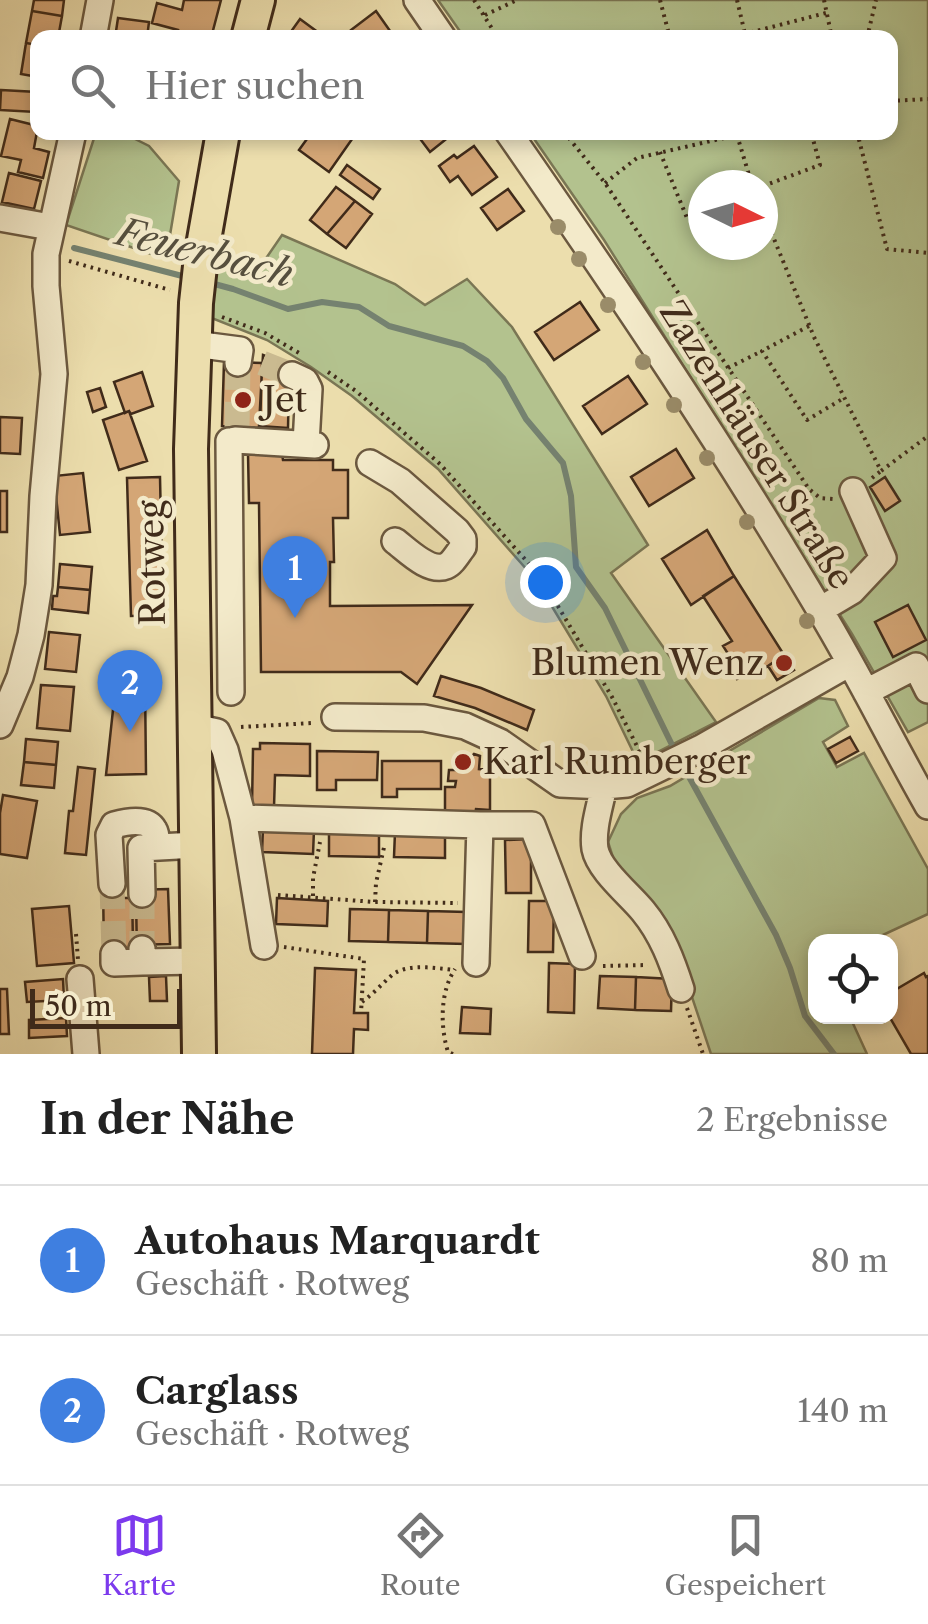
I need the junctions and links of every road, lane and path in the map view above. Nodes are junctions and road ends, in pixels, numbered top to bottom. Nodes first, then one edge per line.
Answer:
1 (100, 0) edge
2 (258, 0) edge
3 (417, 0) edge
4 (474, 0) edge
5 (517, 0) edge
6 (660, 0) edge
7 (737, 0) edge
8 (824, 0) edge
9 (876, 0) edge
10 (826, 13) junction
11 (484, 16) junction
12 (94, 30) edge
13 (250, 30) edge
14 (438, 30) edge
15 (493, 30) edge
16 (668, 30) edge
17 (744, 30) edge
18 (767, 30) edge
19 (830, 30) edge
20 (868, 30) edge
21 (928, 100) edge
22 (898, 102) edge
23 (70, 140) edge
24 (223, 140) edge
25 (514, 140) edge
26 (570, 140) edge
27 (692, 140) edge
28 (712, 140) edge
29 (741, 140) edge
30 (813, 140) edge
31 (859, 140) edge
32 (693, 144) junction
33 (660, 152) junction
34 (748, 170) edge
35 (778, 180) edge
36 (604, 183) junction
37 (0, 218) edge
38 (688, 218) edge
39 (50, 228) junction
40 (778, 248) edge
41 (928, 253) edge
42 (46, 254) junction
43 (196, 307) junction
44 (810, 326) junction
45 (194, 344) junction
46 (762, 351) junction
47 (247, 360) tunnel mouth
48 (728, 368) junction
49 (292, 375) tunnel mouth
50 (844, 398) junction
51 (234, 436) junction
52 (928, 436) edge
53 (191, 450) junction
54 (370, 464) dead end
55 (881, 471) junction
56 (853, 491) junction
57 (395, 541) dead end
58 (230, 574) junction
59 (192, 576) junction
60 (820, 610) junction
61 (850, 663) junction
62 (928, 690) edge
63 (231, 692) dead end
64 (866, 692) junction
65 (336, 717) joint
66 (0, 725) edge
67 (206, 730) junction
68 (604, 786) junction
69 (928, 806) edge
70 (243, 818) junction
71 (320, 820) junction
72 (386, 822) junction
73 (480, 825) junction
74 (196, 845) junction
75 (157, 847) junction
76 (112, 884) tunnel mouth
77 (142, 894) tunnel mouth
78 (256, 894) junction
79 (313, 896) junction
80 (375, 902) junction
81 (478, 903) junction
82 (264, 946) dead end
83 (291, 947) dead end
84 (114, 954) dead end
85 (582, 956) joint
86 (469, 960) junction
87 (198, 961) junction
88 (672, 962) junction
89 (80, 979) dead end
90 (681, 989) joint
91 (362, 1002) junction
92 (361, 1013) dead end
93 (86, 1054) edge
94 (199, 1054) edge
95 (454, 1054) edge
96 (703, 1054) edge

1 - 12 street
2 - 13 main road
3 - 14 street
4 - 11 path
5 - 11 path
6 - 16 path
7 - 17 path
8 - 10 path
9 - 20 path
10 - 18 path
10 - 19 path
11 - 15 path
21 - 22 path
23 - 39 street
24 - 43 main road, Rotweg
25 - 60 street, Zazenhäuser Straße
26 - 36 path
27 - 32 path
28 - 32 path
29 - 34 path
30 - 35 path
31 - 41 path
32 - 33 path
33 - 36 path
33 - 38 path
36 - 48 path
37 - 39 street
39 - 42 street
40 - 44 path
42 - 43 path
42 - 66 street
43 - 45 main road, Rotweg
44 - 46 path
44 - 50 path
45 - 47 street
45 - 53 main road, Rotweg
46 - 48 path
46 - 50 path
48 - 56 path
49 - 51 street
50 - 55 path
51 - 53 street
51 - 58 street
52 - 55 path
53 - 59 main road, Rotweg
54 - 57 street
55 - 56 path
56 - 60 street
58 - 59 street
58 - 63 street
59 - 67 main road, Rotweg
60 - 61 street, Zazenhäuser Straße
61 - 64 street, Zazenhäuser Straße
61 - 68 street
62 - 64 street
64 - 69 street, Zazenhäuser Straße
65 - 67 path
65 - 68 street
67 - 70 street
67 - 74 main road, Rotweg
68 - 88 street
70 - 71 street
70 - 78 street
71 - 72 street
71 - 79 path
72 - 73 street
72 - 80 path
73 - 81 street
73 - 85 street
74 - 75 street
74 - 87 main road, Rotweg
75 - 76 street
75 - 77 street
78 - 79 path
78 - 82 street
79 - 80 path
80 - 81 path
81 - 86 street
83 - 91 path
84 - 87 street
85 - 88 path
86 - 91 path
86 - 95 path
87 - 94 main road, Rotweg
88 - 90 street
89 - 93 street
90 - 96 path
91 - 92 path

